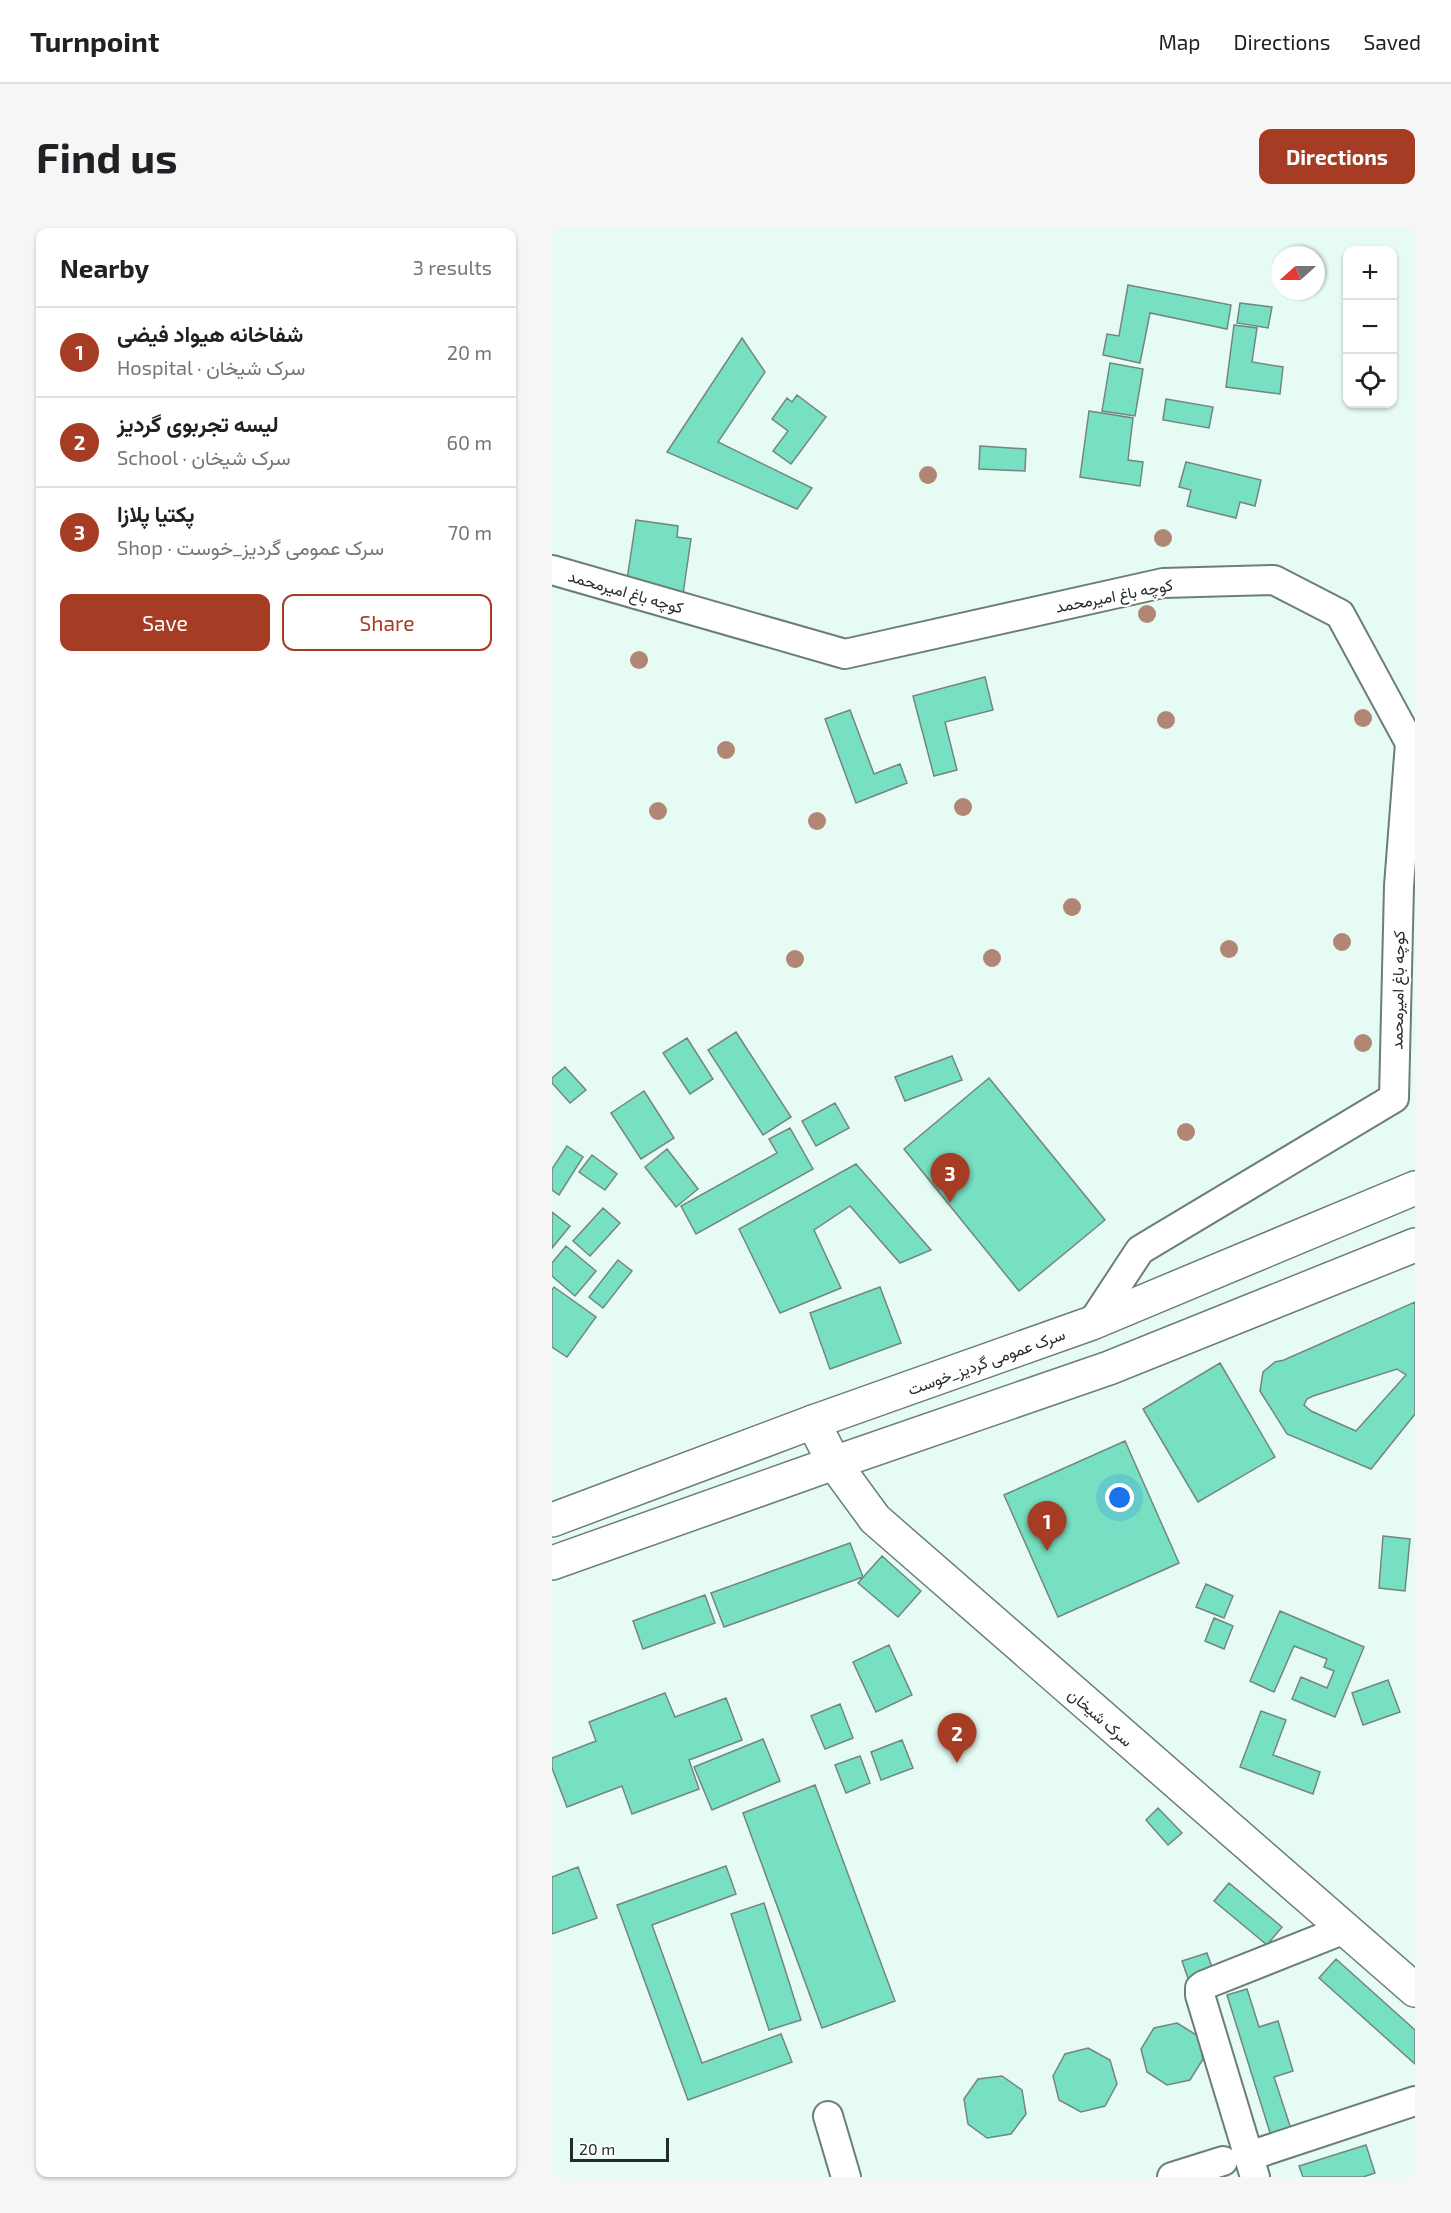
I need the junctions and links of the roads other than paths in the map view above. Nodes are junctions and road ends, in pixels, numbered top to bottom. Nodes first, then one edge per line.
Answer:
1 (552, 570) edge
2 (1413, 1189) edge
3 (1415, 1245) edge
4 (1092, 1323) junction
5 (813, 1422) junction
6 (834, 1463) junction
7 (552, 1520) edge
8 (553, 1560) edge
9 (1345, 1929) junction
10 (1415, 1990) edge
11 (1415, 2101) edge
12 (828, 2116) dead end
13 (1242, 2165) edge
14 (846, 2177) edge
15 (1172, 2177) edge

1 - 4 street, کوچه باغ امیرمحمد
2 - 4 main road, سرک عمومی گردیز_خوست
3 - 6 main road
4 - 5 main road, سرک عمومی گردیز_خوست
5 - 6 main road, سرک شیخان
5 - 7 main road, سرک عمومی گردیز_خوست
6 - 8 main road
6 - 9 main road, سرک شیخان
9 - 10 main road, سرک شیخان
9 - 13 street
11 - 13 street
12 - 14 street
13 - 15 street

